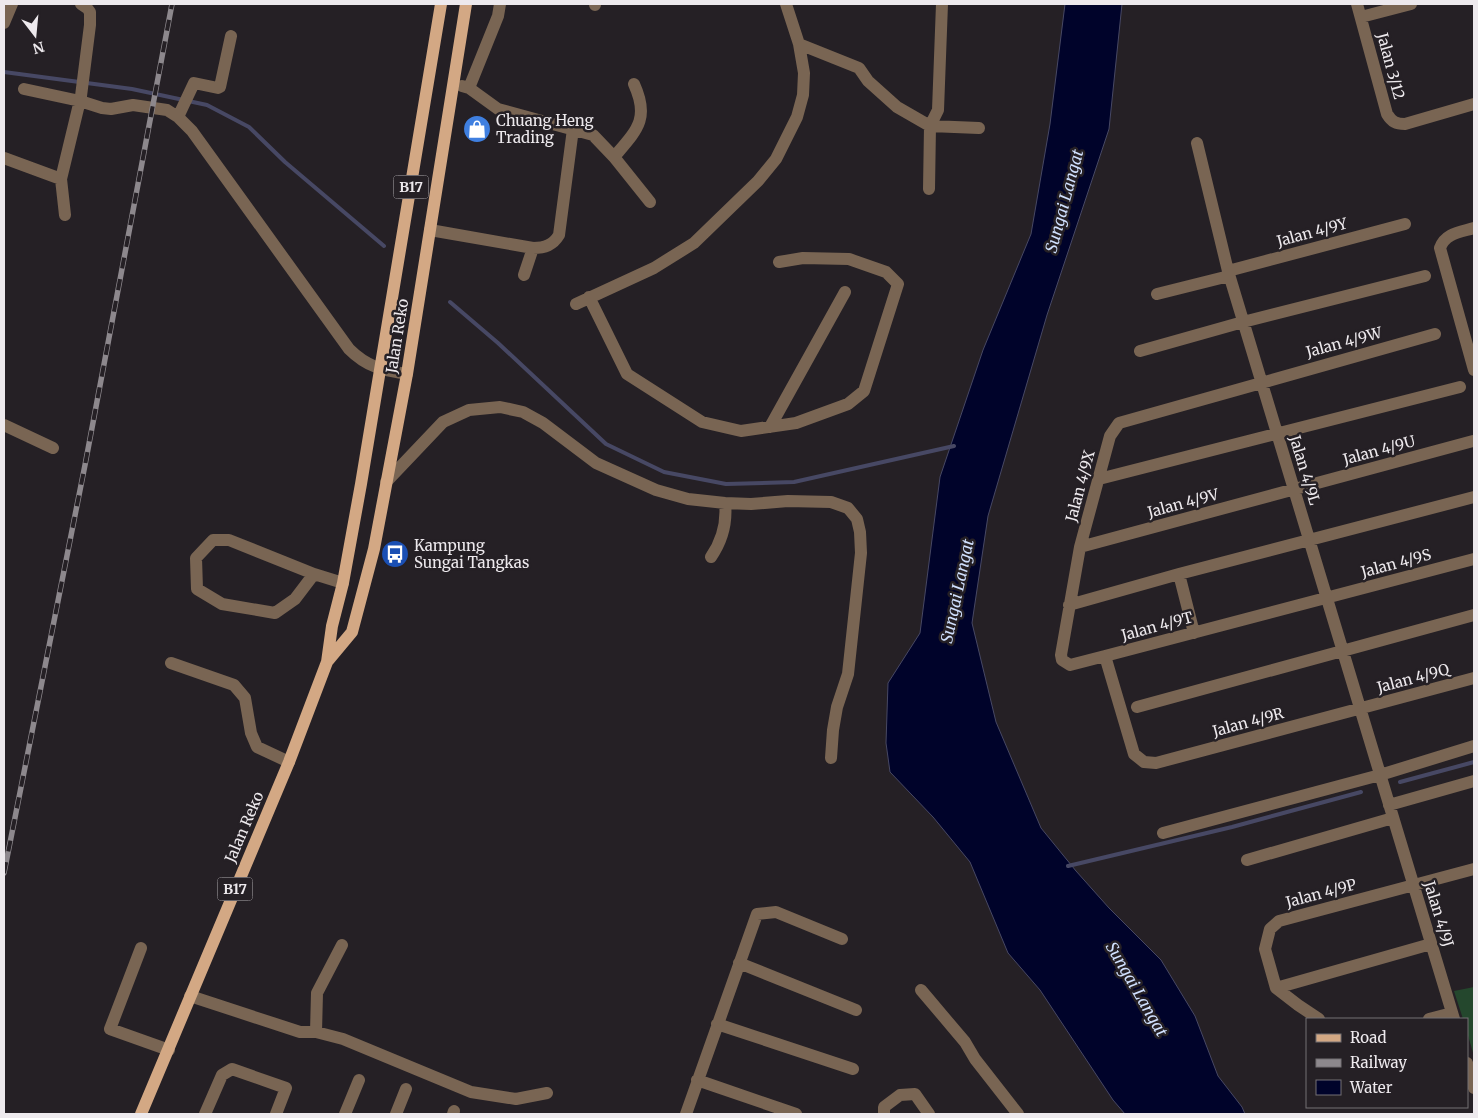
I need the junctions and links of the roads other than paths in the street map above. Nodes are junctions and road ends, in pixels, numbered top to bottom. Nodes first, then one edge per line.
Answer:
1 (12, 4) edge
2 (441, 4) edge
3 (466, 4) edge
4 (500, 4) edge
5 (786, 4) edge
6 (942, 4) edge
7 (1357, 4) edge
8 (1411, 4) edge
9 (87, 5) edge
10 (1361, 17) junction
11 (4, 23) edge
12 (231, 36) dead end
13 (799, 44) junction
14 (453, 83) junction
15 (634, 84) dead end
16 (469, 88) junction
17 (24, 89) dead end
18 (80, 99) junction
19 (1474, 104) edge
20 (181, 112) junction
21 (930, 126) junction
22 (979, 128) dead end
23 (573, 129) junction
24 (1197, 143) dead end
25 (614, 157) junction
26 (4, 158) edge
27 (62, 179) junction
28 (929, 189) dead end
29 (650, 202) dead end
30 (65, 215) dead end
31 (1405, 224) dead end
32 (1474, 228) edge
33 (430, 230) junction
34 (533, 248) junction
35 (779, 262) dead end
36 (1228, 273) junction
37 (524, 275) dead end
38 (1425, 276) dead end
39 (845, 292) dead end
40 (1157, 294) dead end
41 (589, 296) junction
42 (576, 304) dead end
43 (1243, 322) junction
44 (1435, 334) dead end
45 (1140, 351) dead end
46 (381, 370) junction
47 (1474, 370) edge
48 (407, 374) junction
49 (1261, 382) junction
50 (1460, 386) dead end
51 (4, 425) edge
52 (770, 427) junction
53 (1276, 433) junction
54 (1473, 442) dead end
55 (53, 448) dead end
56 (1099, 479) junction
57 (386, 482) junction
58 (1294, 491) junction
59 (1474, 497) edge
60 (726, 503) junction
61 (1310, 541) junction
62 (1080, 547) junction
63 (712, 556) dead end
64 (1474, 559) edge
65 (314, 574) junction
66 (1179, 574) junction
67 (343, 583) junction
68 (1327, 598) junction
69 (1068, 605) junction
70 (1474, 615) edge
71 (1194, 633) junction
72 (1343, 651) junction
73 (1105, 656) junction
74 (327, 662) junction
75 (171, 663) dead end
76 (1474, 678) edge
77 (1137, 707) dead end
78 (1360, 709) junction
79 (1474, 746) edge
80 (831, 758) dead end
81 (289, 762) junction
82 (1144, 762) joint
83 (1380, 774) junction
84 (1474, 781) edge
85 (1389, 805) junction
86 (1393, 818) junction
87 (1163, 833) dead end
88 (1247, 860) dead end
89 (1474, 869) edge
90 (1414, 886) junction
91 (842, 939) dead end
92 (1431, 944) junction
93 (342, 945) dead end
94 (141, 948) dead end
95 (739, 963) junction
96 (1276, 988) junction
97 (921, 990) dead end
98 (190, 996) junction
99 (856, 1010) dead end
100 (1453, 1016) edge
101 (1318, 1018) edge
102 (1437, 1018) edge
103 (717, 1024) junction
104 (316, 1032) junction
105 (169, 1050) junction
106 (853, 1069) dead end
107 (1468, 1071) edge
108 (359, 1080) dead end
109 (698, 1080) junction
110 (1474, 1088) edge
111 (406, 1089) dead end
112 (547, 1093) dead end
113 (141, 1114) edge
114 (205, 1114) edge
115 (276, 1114) edge
116 (345, 1114) edge
117 (396, 1114) edge
118 (686, 1114) edge
119 (796, 1114) edge
120 (884, 1114) edge
121 (929, 1114) edge
122 (1018, 1114) edge

1 - 11 street
2 - 46 main road, Jalan Reko / B17
3 - 14 main road, Jalan Reko / B17
4 - 16 street
5 - 13 street
6 - 21 street
7 - 10 street, Jalan 3/12
8 - 10 street
9 - 18 street
10 - 19 street, Jalan 3/12
12 - 20 street
13 - 21 street
13 - 41 street
14 - 16 street
14 - 33 main road, Jalan Reko / B17
15 - 25 street
16 - 23 street
17 - 18 street
18 - 20 street
18 - 27 street
20 - 46 street
21 - 22 street
21 - 28 street
23 - 25 street
23 - 34 street
24 - 36 street, Jalan 4/9L
25 - 29 street
26 - 27 street
27 - 30 street
31 - 36 street, Jalan 4/9Y
32 - 47 street
33 - 34 street
33 - 48 main road, Jalan Reko / B17
34 - 37 street
35 - 52 street
36 - 40 street, Jalan 4/9Y
36 - 43 street, Jalan 4/9L
38 - 43 street
39 - 52 street
41 - 42 street
41 - 52 street
43 - 45 street
43 - 49 street, Jalan 4/9L
44 - 49 street, Jalan 4/9W
46 - 48 street
46 - 67 main road, Jalan Reko / B17
48 - 57 main road, Jalan Reko / B17
49 - 53 street, Jalan 4/9L
49 - 56 street, Jalan 4/9X
50 - 53 street
51 - 55 street
53 - 56 street
53 - 58 street, Jalan 4/9L
54 - 58 street, Jalan 4/9U
56 - 62 street, Jalan 4/9X
57 - 60 street
57 - 74 main road, Jalan Reko / B17
58 - 61 street, Jalan 4/9L
58 - 62 street, Jalan 4/9V
59 - 61 street
60 - 63 street
60 - 80 street
61 - 66 street
61 - 68 street, Jalan 4/9L
62 - 69 street, Jalan 4/9X
64 - 68 street, Jalan 4/9S
65 - 65 street
65 - 67 street
66 - 69 street
66 - 71 street
67 - 74 main road, Jalan Reko / B17
68 - 71 street, Jalan 4/9T
68 - 72 street, Jalan 4/9L
69 - 73 street, Jalan 4/9X
70 - 72 street
71 - 73 street, Jalan 4/9T
72 - 77 street
72 - 78 street, Jalan 4/9L
73 - 82 street, Jalan 4/9T
74 - 81 main road, Jalan Reko / B17
75 - 81 street
76 - 78 street, Jalan 4/9Q
78 - 82 street, Jalan 4/9R
78 - 83 street, Jalan 4/9L
79 - 83 street
81 - 98 main road, Jalan Reko / B17
83 - 85 street, Jalan 4/9L
83 - 87 street
84 - 85 street
85 - 86 street, Jalan 4/9L
86 - 88 street
86 - 90 street, Jalan 4/9J
89 - 90 street, Jalan 4/9P
90 - 92 street, Jalan 4/9J
90 - 96 street, Jalan 4/9P
91 - 95 street
92 - 96 street
92 - 100 street, Jalan 4/9J
93 - 104 street
94 - 105 street
95 - 99 street
95 - 103 street
96 - 101 street
97 - 122 street
98 - 104 street
98 - 105 main road, Jalan Reko / B17
100 - 102 street
103 - 106 street
103 - 109 street
104 - 112 street
105 - 113 main road, Jalan Reko / B17
107 - 110 street
108 - 116 street
109 - 118 street
109 - 119 street
111 - 117 street
114 - 115 street
120 - 121 street

